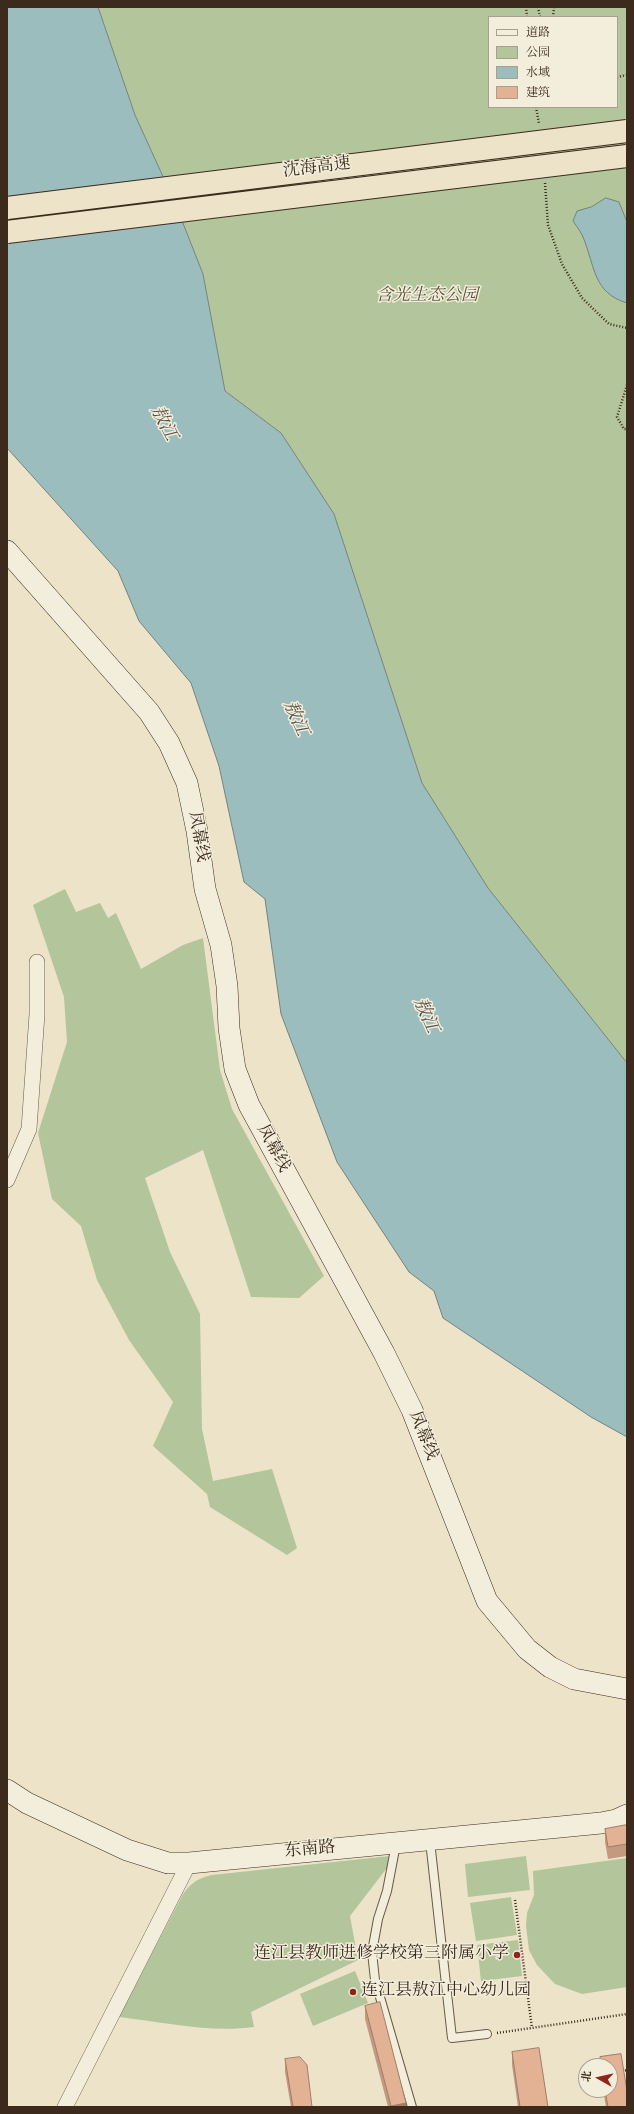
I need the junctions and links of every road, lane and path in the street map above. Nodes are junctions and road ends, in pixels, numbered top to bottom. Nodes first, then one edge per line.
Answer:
1 (536, 108) edge
2 (540, 130) dead end
3 (627, 131) edge
4 (627, 156) edge
5 (544, 177) dead end
6 (7, 208) edge
7 (7, 232) edge
8 (627, 328) edge
9 (627, 385) edge
10 (627, 430) edge
11 (7, 551) edge
12 (38, 962) dead end
13 (7, 1180) edge
14 (627, 1689) edge
15 (7, 1790) edge
16 (627, 1815) edge
17 (430, 1840) junction
18 (396, 1843) junction
19 (189, 1863) junction
20 (515, 1900) dead end
21 (627, 2014) edge
22 (532, 2028) junction
23 (487, 2034) joint
24 (627, 2070) edge
25 (622, 2071) edge
26 (65, 2107) edge
27 (412, 2107) edge

1 - 2 path
3 - 6 highway, 沈海高速, bridge
4 - 7 highway, 沈海高速, bridge
5 - 8 path
9 - 10 path
11 - 14 main road, 凤幕线
12 - 13 street
15 - 19 main road, 东南路
16 - 17 main road, 东南路
17 - 18 main road, 东南路
17 - 23 lane
18 - 19 main road, 东南路
18 - 27 lane
19 - 26 street
20 - 22 path
21 - 22 path
22 - 23 path
24 - 25 path

